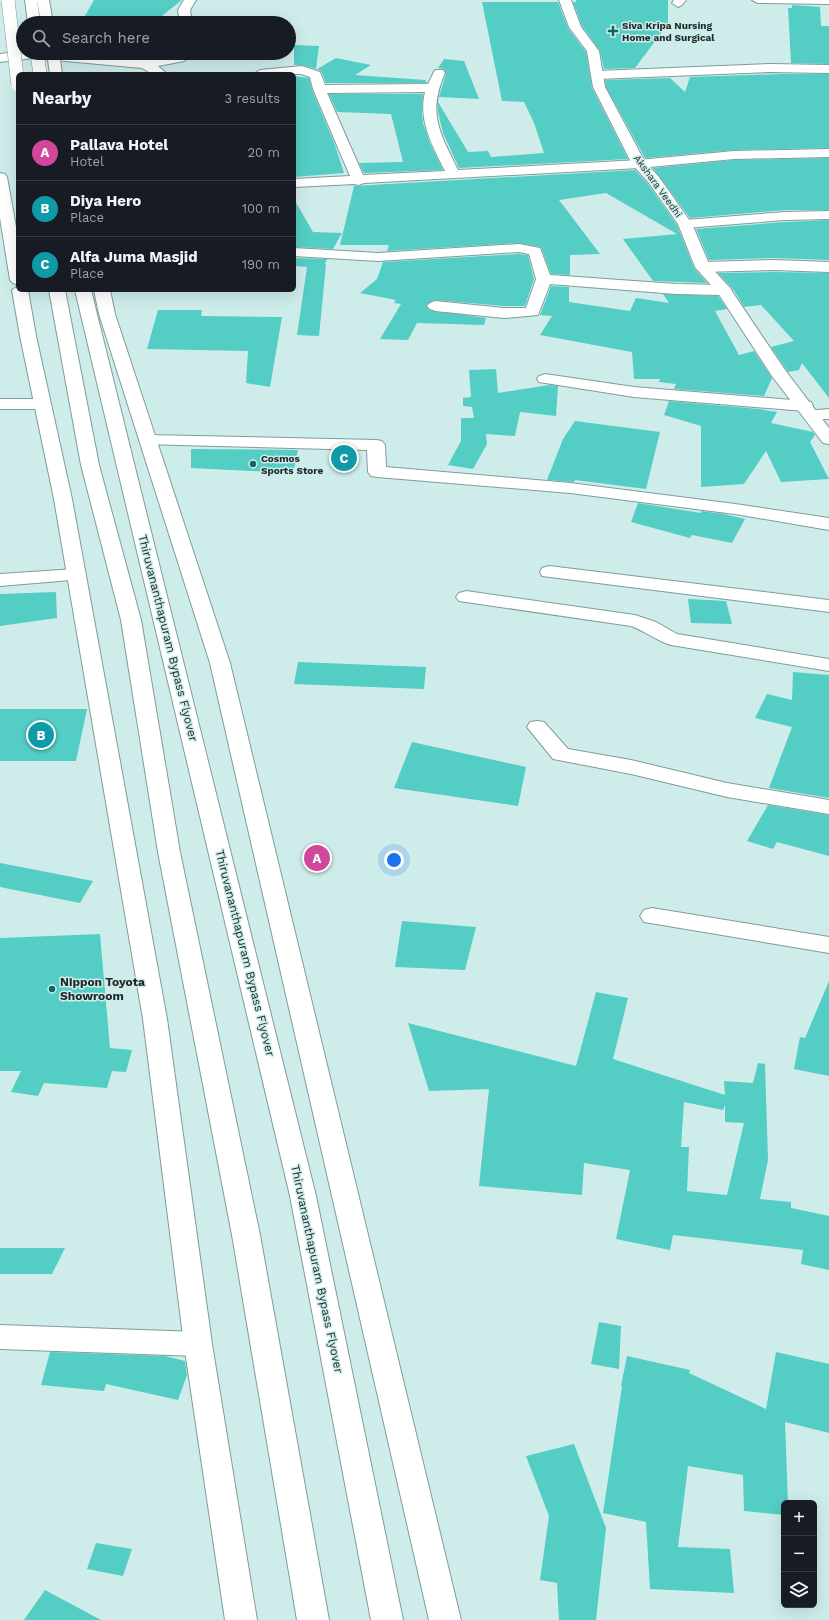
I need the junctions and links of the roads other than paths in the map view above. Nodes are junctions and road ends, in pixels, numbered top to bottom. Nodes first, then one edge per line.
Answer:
1 (8, 0) edge
2 (31, 0) edge
3 (43, 0) edge
4 (190, 0) edge
5 (565, 0) edge
6 (758, 0) edge
7 (829, 1) edge
8 (33, 16) edge
9 (46, 16) edge
10 (185, 16) edge
11 (0, 41) edge
12 (16, 41) edge
13 (16, 55) edge
14 (0, 58) edge
15 (38, 60) edge
16 (54, 60) edge
17 (104, 60) edge
18 (173, 60) edge
19 (145, 64) junction
20 (829, 68) edge
21 (16, 72) edge
22 (40, 72) edge
23 (56, 72) edge
24 (158, 72) edge
25 (293, 72) edge
26 (439, 73) dead end
27 (597, 75) junction
28 (430, 88) junction
29 (320, 89) junction
30 (829, 153) edge
31 (639, 164) junction
32 (454, 175) junction
33 (359, 181) junction
34 (0, 182) edge
35 (296, 183) edge
36 (829, 215) edge
37 (685, 224) junction
38 (296, 252) edge
39 (703, 267) junction
40 (829, 267) edge
41 (16, 269) edge
42 (544, 279) junction
43 (724, 290) junction
44 (20, 292) edge
45 (57, 292) edge
46 (83, 292) edge
47 (102, 292) edge
48 (435, 306) dead end
49 (545, 379) dead end
50 (0, 404) edge
51 (42, 404) junction
52 (808, 410) junction
53 (829, 414) edge
54 (829, 439) edge
55 (148, 440) junction
56 (829, 524) edge
57 (550, 572) dead end
58 (76, 575) junction
59 (0, 580) edge
60 (466, 597) dead end
61 (829, 606) edge
62 (829, 665) edge
63 (537, 727) dead end
64 (829, 807) edge
65 (652, 916) dead end
66 (829, 946) edge
67 (0, 1337) edge
68 (198, 1344) junction
69 (241, 1620) edge
70 (313, 1620) edge
71 (387, 1620) edge
72 (445, 1620) edge

1 - 21 main road, bridge
2 - 8 main road
3 - 9 main road
4 - 10 main road
5 - 27 main road, Akshara Veedhi
6 - 7 main road
11 - 12 main road
13 - 14 main road
15 - 22 main road, bridge
16 - 23 main road
17 - 19 main road
18 - 19 main road
19 - 24 main road
20 - 27 main road
25 - 29 main road
26 - 28 main road
27 - 31 main road, Akshara Veedhi
28 - 29 main road
28 - 32 main road
29 - 33 main road
30 - 31 main road
31 - 32 main road
31 - 37 main road, Akshara Veedhi
32 - 33 main road
33 - 35 main road
34 - 41 main road
36 - 37 main road
37 - 39 main road, Akshara Veedhi
38 - 42 main road
39 - 40 main road
39 - 43 main road, Akshara Veedhi
42 - 43 main road
42 - 48 main road
43 - 52 main road, Akshara Veedhi
44 - 51 main road
45 - 70 main road
46 - 71 main road, Thiruvananthapuram Bypass Flyover
47 - 55 main road
49 - 52 main road
50 - 51 main road
51 - 58 main road
52 - 53 main road
52 - 54 main road, Akshara Veedhi
55 - 56 main road
55 - 72 main road
57 - 61 main road
58 - 59 main road
58 - 68 main road
60 - 62 main road
63 - 64 main road
65 - 66 main road
67 - 68 main road
68 - 69 main road

